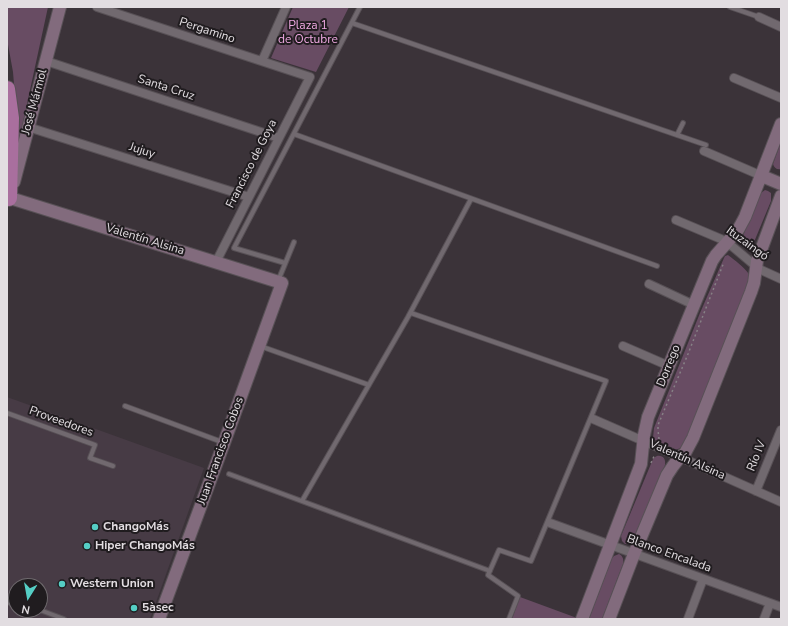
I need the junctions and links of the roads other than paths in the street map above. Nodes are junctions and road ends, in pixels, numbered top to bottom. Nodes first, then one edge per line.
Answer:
1 (60, 7) edge
2 (97, 7) edge
3 (286, 7) edge
4 (360, 7) edge
5 (730, 7) edge
6 (759, 17) joint
7 (352, 23) junction
8 (781, 26) edge
9 (46, 61) junction
10 (262, 61) junction
11 (310, 77) joint
12 (734, 78) dead end
13 (7, 89) edge
14 (781, 98) edge
15 (683, 123) dead end
16 (781, 124) edge
17 (28, 127) junction
18 (294, 134) junction
19 (677, 135) junction
20 (279, 138) junction
21 (705, 148) joint
22 (762, 176) junction
23 (781, 184) edge
24 (781, 196) edge
25 (249, 197) junction
26 (471, 198) junction
27 (8, 200) edge
28 (676, 220) dead end
29 (294, 242) dead end
30 (730, 245) junction
31 (216, 262) junction
32 (285, 263) junction
33 (657, 266) dead end
34 (756, 266) junction
35 (781, 279) edge
36 (280, 282) junction
37 (649, 284) dead end
38 (694, 305) junction
39 (411, 313) junction
40 (260, 346) junction
41 (623, 346) dead end
42 (669, 366) junction
43 (369, 385) junction
44 (125, 406) dead end
45 (7, 413) edge
46 (593, 419) dead end
47 (781, 430) edge
48 (644, 441) junction
49 (224, 443) junction
50 (680, 457) junction
51 (113, 466) dead end
52 (229, 474) dead end
53 (756, 491) junction
54 (302, 501) junction
55 (781, 502) edge
56 (550, 523) dead end
57 (610, 546) junction
58 (634, 554) junction
59 (490, 571) junction
60 (703, 579) junction
61 (770, 603) junction
62 (781, 607) edge
63 (48, 613) edge
64 (64, 619) edge
65 (160, 619) edge
66 (508, 619) edge
67 (582, 619) edge
68 (609, 619) edge
69 (688, 619) edge
70 (764, 619) edge

1 - 9 main road, José Mármol
2 - 10 street, Pergamino
3 - 10 street
4 - 7 lane
5 - 6 lane
6 - 8 street
7 - 18 lane
7 - 19 lane
9 - 17 main road, José Mármol
9 - 20 street, Santa Cruz
10 - 11 street, Pergamino
11 - 20 street, Francisco de Goya
12 - 14 street
13 - 27 highway
15 - 19 lane
16 - 22 main road, Dorrego
17 - 25 street, Jujuy
17 - 27 main road, José Mármol
18 - 26 lane
18 - 32 lane
19 - 21 lane
20 - 25 street, Francisco de Goya
21 - 22 street
22 - 23 main road
22 - 30 main road, Dorrego
24 - 34 main road
25 - 31 street, Francisco de Goya
26 - 33 lane
26 - 39 lane
27 - 31 main road, Valentín Alsina
28 - 30 street, Ituzaingó
29 - 32 lane
30 - 34 street, Ituzaingó
30 - 38 main road, Dorrego
31 - 36 main road, Valentín Alsina
32 - 36 lane
34 - 35 street, Ituzaingó
34 - 50 main road
36 - 40 main road, Juan Francisco Cobos
37 - 38 street
38 - 42 main road, Dorrego
39 - 43 lane
39 - 59 lane
40 - 43 lane
40 - 49 main road, Juan Francisco Cobos
41 - 42 street
42 - 48 main road, Dorrego
43 - 54 lane
44 - 49 lane
45 - 51 lane, Proveedores
46 - 48 street, Valentín Alsina
47 - 53 street, Río IV
48 - 50 street, Valentín Alsina
48 - 57 main road, Dorrego
49 - 65 main road, Juan Francisco Cobos
50 - 53 street, Valentín Alsina
50 - 58 main road
52 - 54 lane
53 - 55 street, Valentín Alsina
54 - 59 lane
56 - 57 street, Blanco Encalada
57 - 58 street, Blanco Encalada
57 - 67 main road, Dorrego
58 - 60 street, Blanco Encalada
58 - 68 main road
59 - 66 lane
60 - 61 street, Blanco Encalada
60 - 69 street
61 - 62 street, Blanco Encalada
61 - 70 street
63 - 64 lane

